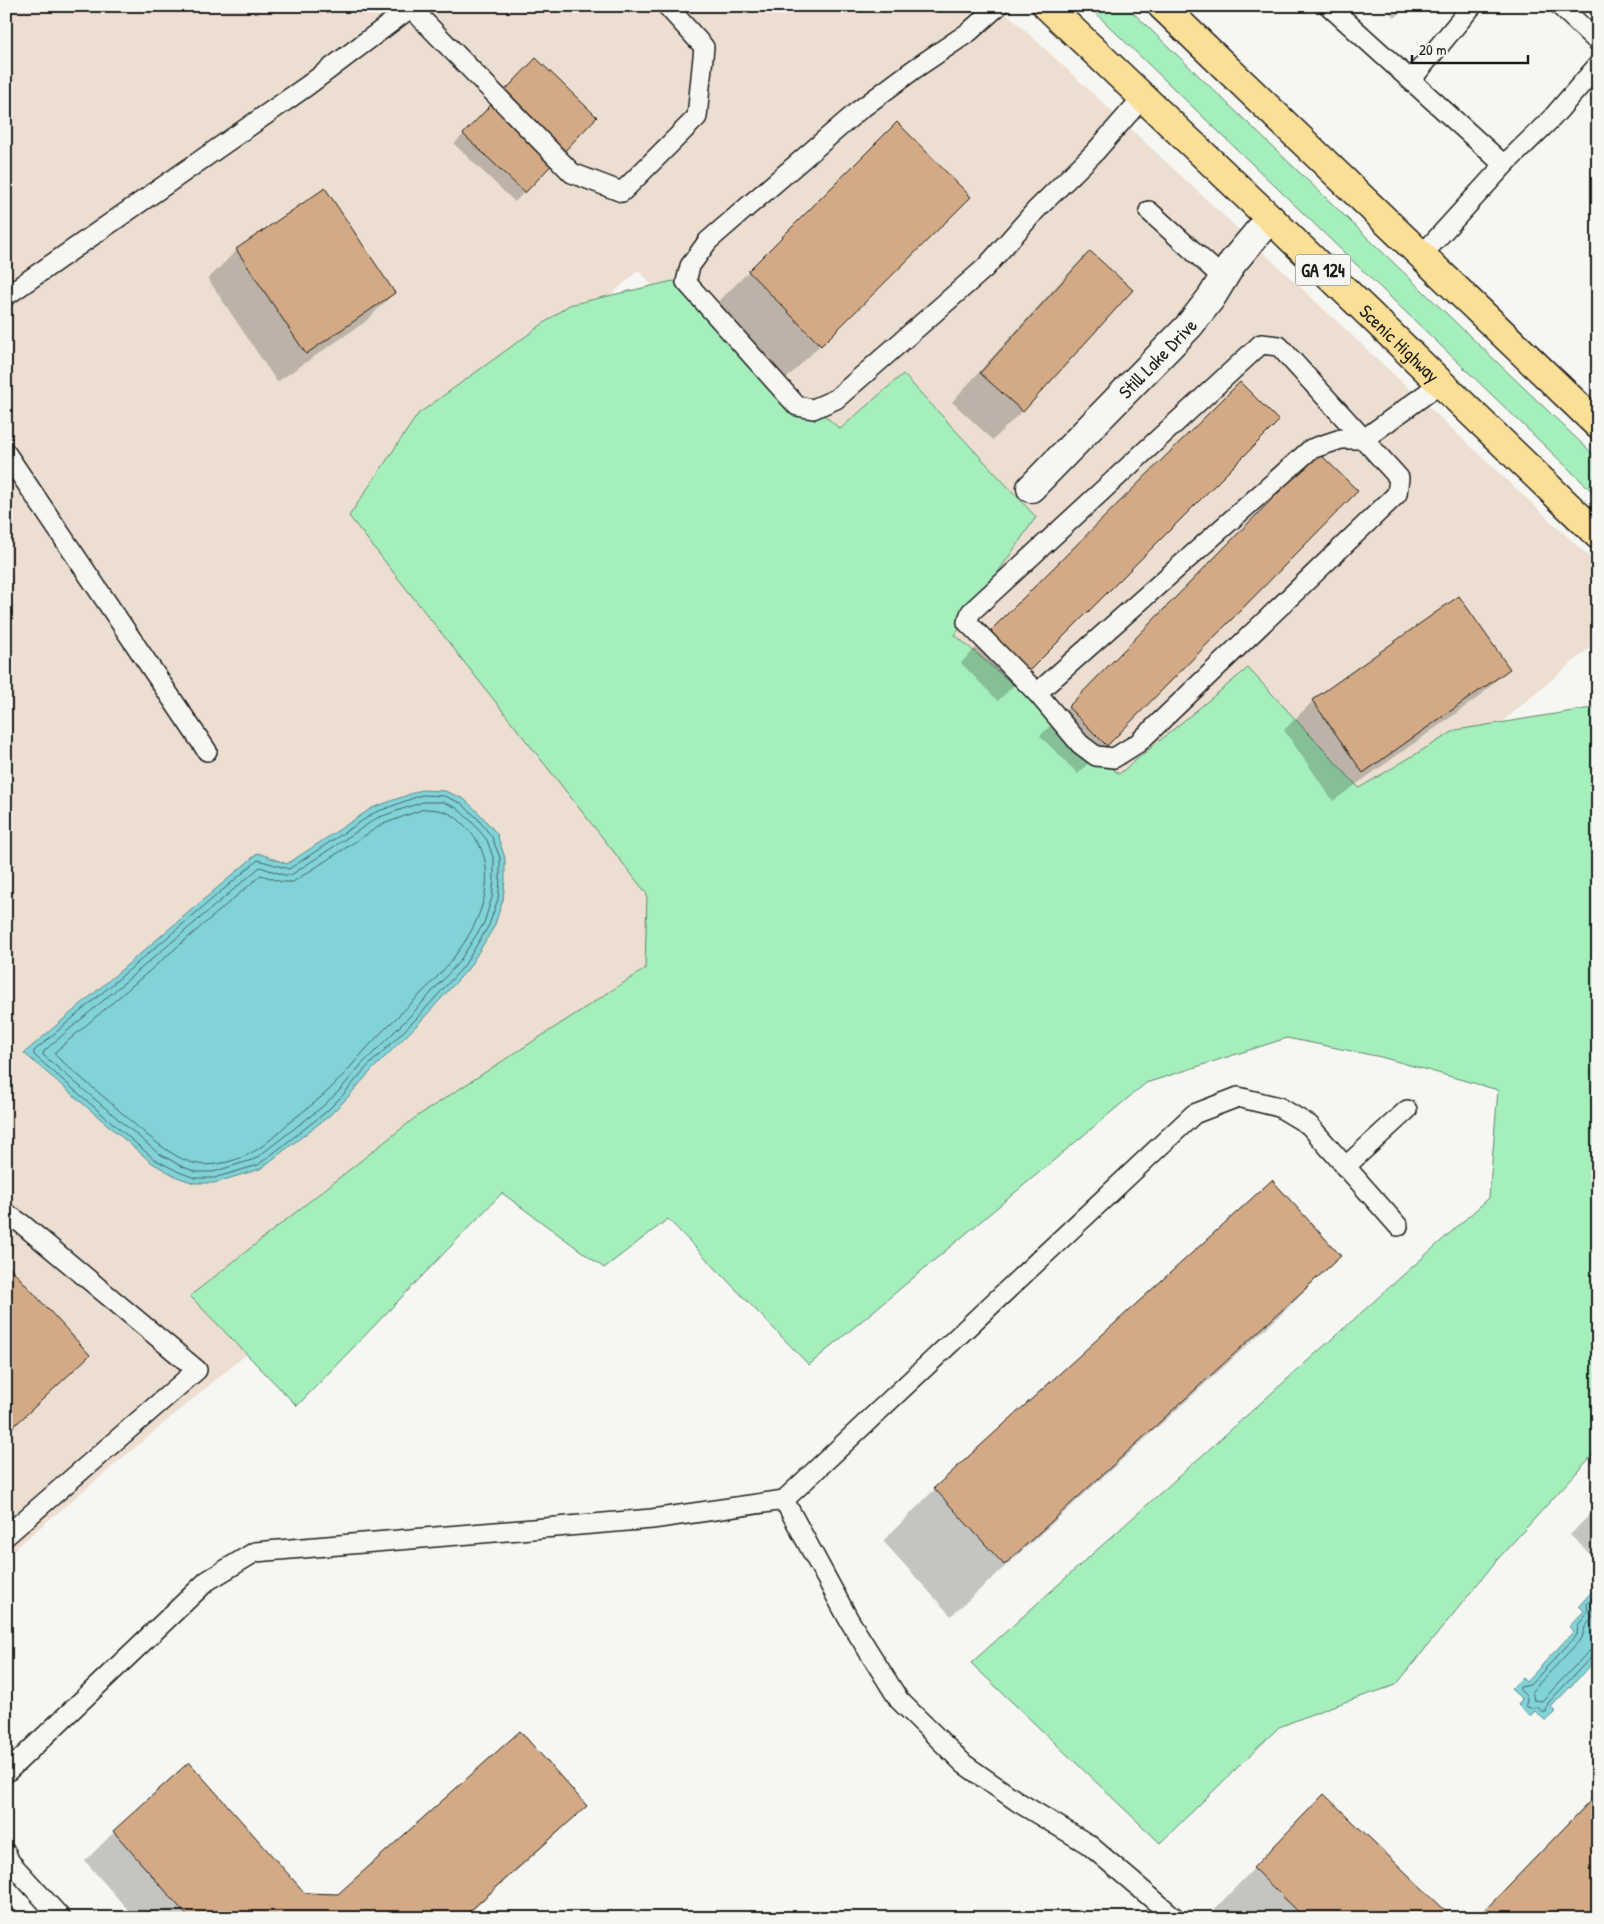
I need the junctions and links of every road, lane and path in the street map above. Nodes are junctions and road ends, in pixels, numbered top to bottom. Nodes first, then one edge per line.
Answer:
1 (667, 6) edge
2 (998, 6) edge
3 (1047, 6) edge
4 (1162, 6) edge
5 (1329, 6) edge
6 (1472, 6) edge
7 (1560, 6) edge
8 (412, 7) edge
9 (1598, 42) edge
10 (1598, 65) edge
11 (1411, 80) junction
12 (1144, 97) junction
13 (1504, 165) junction
14 (1149, 211) dead end
15 (1270, 218) junction
16 (1422, 255) junction
17 (1223, 278) junction
18 (6, 296) edge
19 (1441, 383) junction
20 (1598, 425) edge
21 (1364, 439) junction
22 (6, 453) edge
23 (1031, 488) dead end
24 (1598, 535) edge
25 (1037, 693) junction
26 (207, 751) dead end
27 (1407, 1110) dead end
28 (1345, 1166) junction
29 (6, 1213) edge
30 (1398, 1226) dead end
31 (784, 1500) junction
32 (6, 1536) edge
33 (6, 1773) edge
34 (6, 1853) edge
35 (61, 1918) edge
36 (1175, 1918) edge

1 - 8 lane
2 - 12 lane
3 - 12 highway, Scenic Highway / GA 124
4 - 16 highway
5 - 11 lane
6 - 11 lane
7 - 9 lane
8 - 18 lane
10 - 13 lane
11 - 13 lane
12 - 15 highway, Scenic Highway / GA 124
13 - 16 lane
14 - 17 lane
15 - 17 street, Still Lake Drive
15 - 19 highway, Scenic Highway / GA 124
16 - 20 highway
17 - 23 street, Still Lake Drive
19 - 21 lane
19 - 24 highway, Scenic Highway / GA 124
21 - 25 lane
21 - 25 lane
21 - 25 lane
22 - 26 lane
27 - 28 lane
28 - 30 lane
28 - 31 lane
29 - 32 lane
31 - 33 lane
31 - 36 lane
34 - 35 lane

